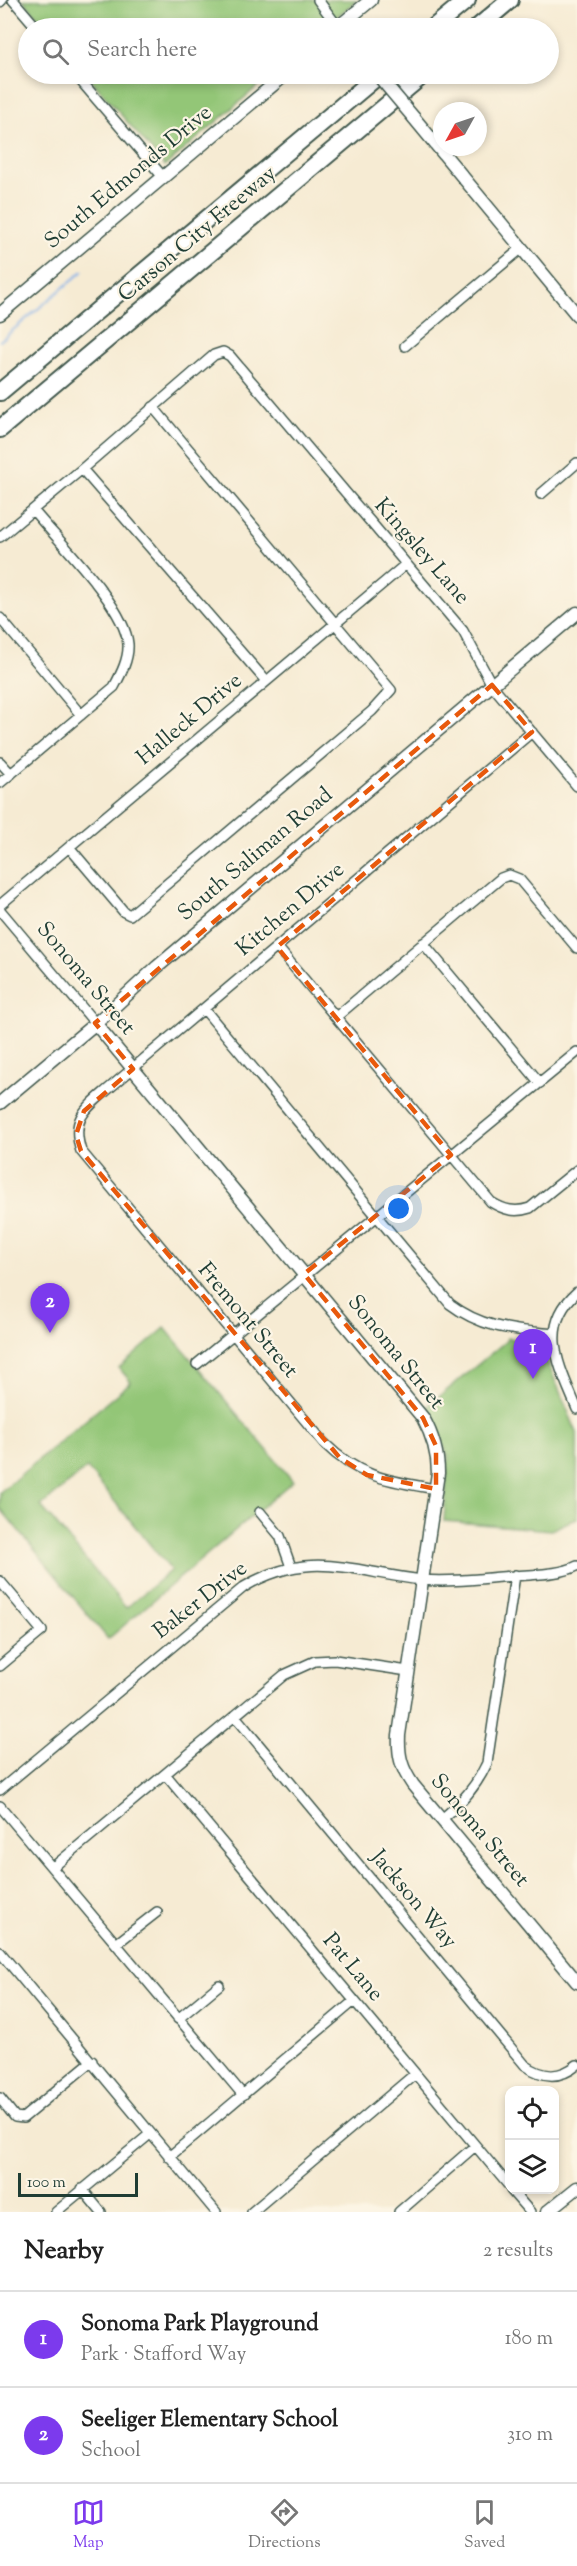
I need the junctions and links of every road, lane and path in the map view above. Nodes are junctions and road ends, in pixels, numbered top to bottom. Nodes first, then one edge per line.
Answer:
1 (13, 0) edge
2 (318, 0) edge
3 (371, 0) edge
4 (467, 0) edge
5 (510, 0) edge
6 (28, 18) edge
7 (331, 18) edge
8 (350, 18) edge
9 (446, 18) edge
10 (489, 18) edge
11 (84, 84) edge
12 (274, 84) edge
13 (366, 84) edge
14 (386, 84) edge
15 (412, 84) edge
16 (163, 177) junction
17 (522, 248) junction
18 (0, 314) edge
19 (577, 315) edge
20 (405, 346) dead end
21 (0, 392) edge
22 (153, 407) junction
23 (0, 429) edge
24 (577, 463) edge
25 (82, 469) junction
26 (541, 494) dead end
27 (33, 510) junction
28 (0, 537) edge
29 (405, 565) junction
30 (577, 613) edge
31 (0, 618) edge
32 (336, 624) junction
33 (266, 681) junction
34 (492, 685) junction
35 (81, 715) junction
36 (532, 732) junction
37 (0, 762) edge
38 (10, 774) junction
39 (0, 783) edge
40 (577, 786) edge
41 (69, 847) junction
42 (0, 904) edge
43 (0, 910) edge
44 (423, 943) junction
45 (277, 947) junction
46 (577, 948) edge
47 (204, 1009) junction
48 (336, 1017) junction
49 (95, 1023) junction
50 (577, 1052) edge
51 (133, 1069) junction
52 (540, 1083) junction
53 (0, 1103) edge
54 (78, 1122) joint
55 (451, 1155) junction
56 (577, 1170) edge
57 (376, 1215) junction
58 (304, 1274) junction
59 (577, 1292) edge
60 (233, 1334) junction
61 (554, 1334) junction
62 (197, 1364) dead end
63 (577, 1408) edge
64 (436, 1489) junction
65 (260, 1512) dead end
66 (577, 1566) edge
67 (291, 1567) junction
68 (515, 1575) junction
69 (423, 1580) junction
70 (0, 1581) edge
71 (0, 1666) edge
72 (408, 1671) junction
73 (235, 1716) junction
74 (165, 1774) junction
75 (0, 1790) edge
76 (0, 1806) edge
77 (442, 1819) junction
78 (52, 1868) junction
79 (157, 1912) dead end
80 (116, 1944) junction
81 (0, 1952) edge
82 (577, 1982) edge
83 (219, 1985) dead end
84 (354, 2001) junction
85 (178, 2019) junction
86 (92, 2061) junction
87 (577, 2066) edge
88 (415, 2074) junction
89 (243, 2095) junction
90 (2, 2100) edge
91 (150, 2134) junction
92 (475, 2146) junction
93 (169, 2157) junction
94 (505, 2182) edge
95 (577, 2187) edge
96 (82, 2190) junction
97 (515, 2194) edge
98 (56, 2212) edge
99 (101, 2212) edge
100 (216, 2212) edge
101 (252, 2212) edge
102 (399, 2212) edge
103 (530, 2212) edge
104 (547, 2212) edge

1 - 6 street
2 - 7 street
3 - 8 street
4 - 9 highway
5 - 10 highway
11 - 16 street
12 - 16 street, South Edmonds Drive
13 - 21 highway, Carson City Freeway
14 - 17 street, bridge
15 - 23 highway, Carson City Freeway
16 - 18 street, South Edmonds Drive
17 - 19 street
17 - 20 street
22 - 25 street
22 - 29 street, Kingsley Lane
22 - 32 street
24 - 26 street
25 - 27 street
25 - 33 street
27 - 28 street
27 - 35 street
29 - 32 street, Halleck Drive
29 - 34 street, Kingsley Lane
30 - 34 street, South Saliman Road
31 - 35 street
32 - 33 street, Halleck Drive
32 - 41 street
33 - 41 street, Halleck Drive
34 - 36 street, Kingsley Lane
34 - 49 street, South Saliman Road
35 - 38 street
36 - 40 street, Kingsley Lane
36 - 45 street, Kitchen Drive
37 - 38 street
38 - 39 street
41 - 42 street, Halleck Drive
43 - 49 street, Sonoma Street
44 - 46 street
44 - 48 street
44 - 52 street
45 - 47 street, Kitchen Drive
45 - 48 street
47 - 51 street, Kitchen Drive
47 - 57 street
48 - 55 street
49 - 51 street, Sonoma Street
49 - 53 street, South Saliman Road
50 - 52 street
51 - 54 street, Kitchen Drive
51 - 58 street, Sonoma Street
52 - 55 street
54 - 60 street, Fremont Street
55 - 56 street
55 - 57 street
57 - 58 street
57 - 61 street
58 - 60 street
58 - 64 street, Sonoma Street
59 - 61 street
60 - 62 street
60 - 64 street, Fremont Street
61 - 63 street
64 - 69 street, Sonoma Street
65 - 67 street
66 - 68 street, Baker Drive
67 - 69 street, Baker Drive
67 - 75 street, Baker Drive
68 - 69 street, Baker Drive
68 - 77 street
69 - 72 street, Sonoma Street
70 - 71 street
72 - 73 street
72 - 77 street, Sonoma Street
73 - 74 street
73 - 87 street, Jackson Way
74 - 78 street
74 - 84 street, Pat Lane
76 - 78 street
77 - 82 street, Sonoma Street
78 - 80 street
79 - 80 street
80 - 85 street
81 - 86 street
83 - 85 street
84 - 88 street, Pat Lane
84 - 89 street
85 - 89 street
86 - 90 street
86 - 91 street
88 - 92 street, Pat Lane
88 - 101 street
89 - 93 street
91 - 93 street
91 - 96 street
92 - 94 street, Pat Lane
92 - 102 street
93 - 100 street
95 - 104 street
96 - 98 street
96 - 99 street
97 - 103 street, Pat Lane

